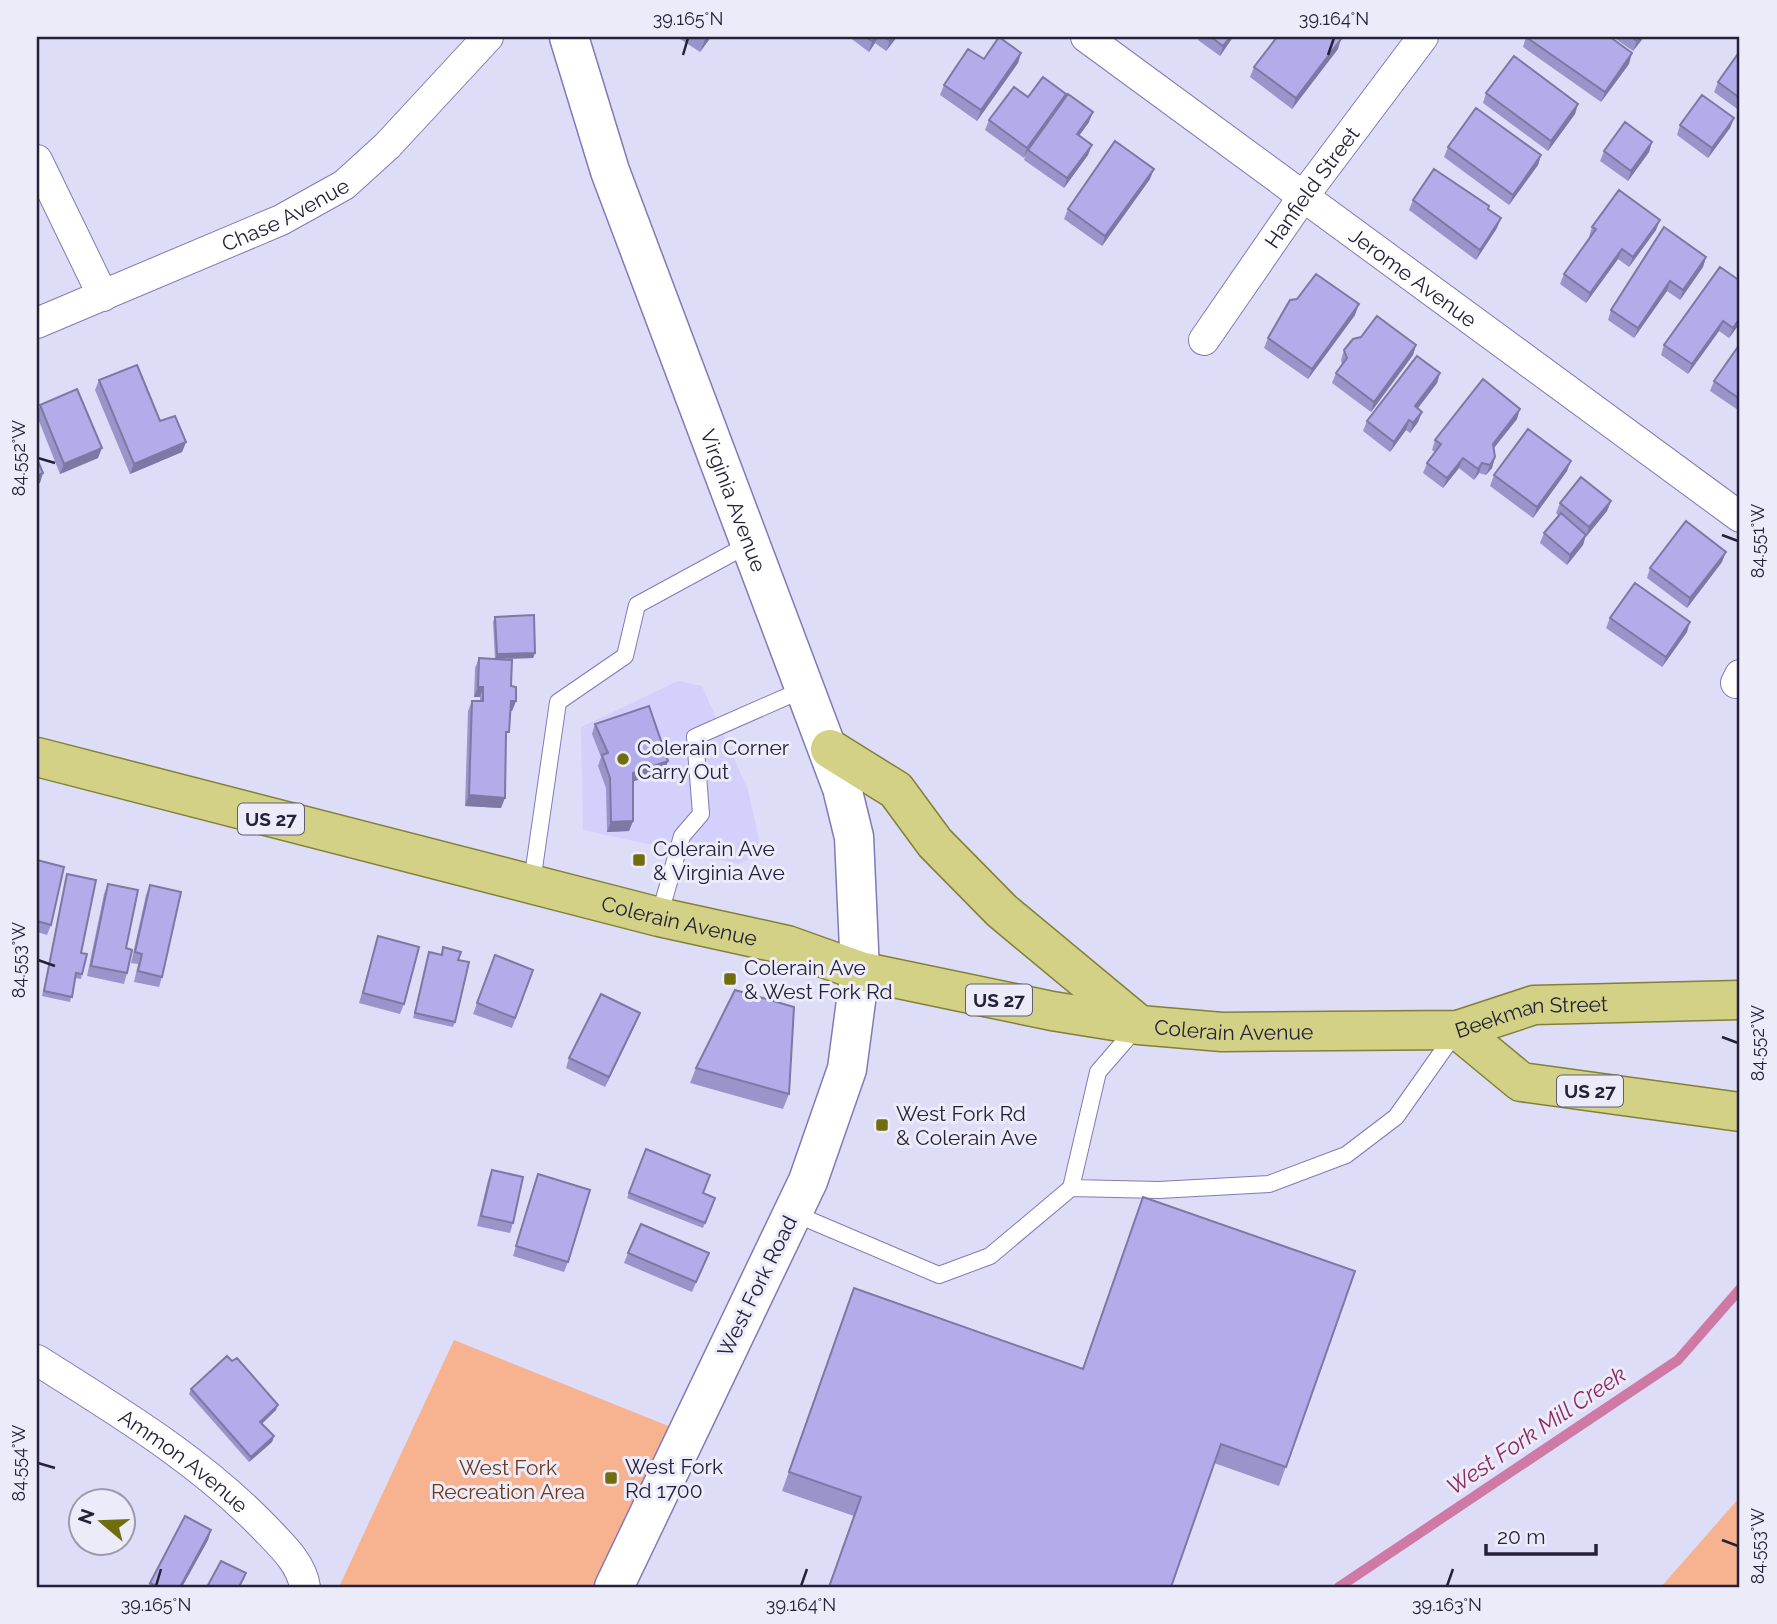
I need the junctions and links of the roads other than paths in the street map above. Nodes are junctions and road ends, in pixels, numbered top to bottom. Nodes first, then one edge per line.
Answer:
1 (488, 37) edge
2 (569, 37) edge
3 (1086, 37) edge
4 (1423, 37) edge
5 (37, 159) edge
6 (1302, 198) junction
7 (103, 296) junction
8 (37, 323) edge
9 (1204, 340) dead end
10 (1740, 517) edge
11 (751, 543) junction
12 (806, 688) junction
13 (830, 749) junction
14 (37, 757) edge
15 (532, 882) junction
16 (659, 917) junction
17 (860, 971) junction
18 (1739, 999) edge
19 (1139, 1025) junction
20 (1458, 1030) junction
21 (1740, 1112) edge
22 (1070, 1188) junction
23 (793, 1213) junction
24 (37, 1360) edge
25 (305, 1587) edge
26 (614, 1587) edge

1 - 7 street, Chase Avenue
2 - 11 street, Virginia Avenue
3 - 6 street, Jerome Avenue
4 - 6 street, Hanfield Street
5 - 7 street
6 - 9 street, Hanfield Street
6 - 10 street, Jerome Avenue
7 - 8 street, Chase Avenue
11 - 12 street, Virginia Avenue
11 - 15 lane
12 - 13 street, Virginia Avenue
12 - 16 lane
13 - 17 street, Virginia Avenue
13 - 19 main road
14 - 15 main road, Colerain Avenue / US 27
15 - 16 main road, Colerain Avenue / US 27
16 - 17 main road, Colerain Avenue / US 27
17 - 19 main road, Colerain Avenue / US 27
17 - 23 street, West Fork Road
18 - 20 main road, Beekman Street / US 27
19 - 20 main road, Colerain Avenue / US 27
19 - 22 lane
20 - 21 main road, Beekman Street / US 27
20 - 22 lane
22 - 23 lane
23 - 26 street, West Fork Road
24 - 25 street, Ammon Avenue

